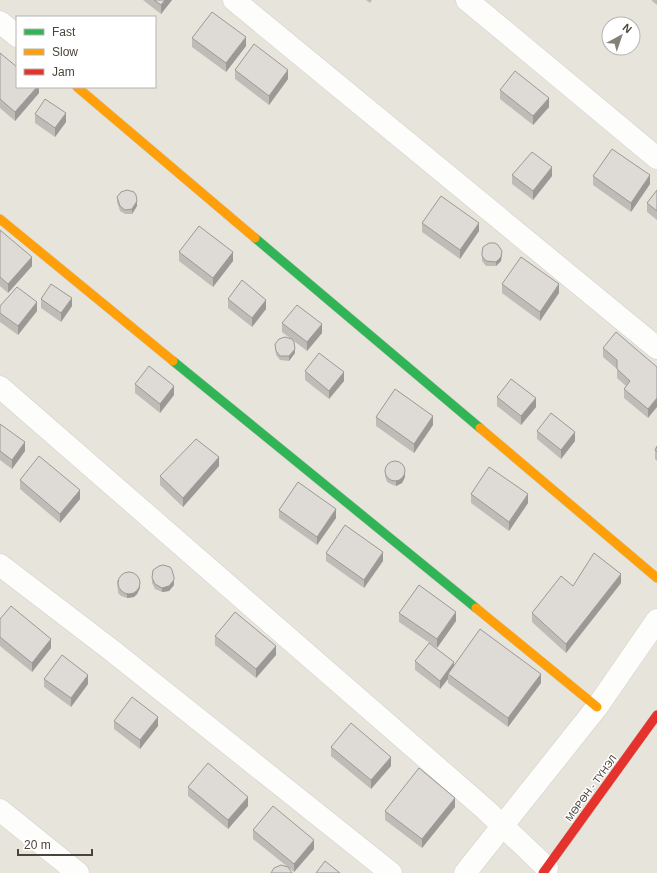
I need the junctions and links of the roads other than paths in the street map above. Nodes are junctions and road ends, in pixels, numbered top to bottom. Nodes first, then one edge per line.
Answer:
1 (234, 0) edge
2 (467, 0) edge
3 (0, 22) edge
4 (16, 35) edge
5 (78, 88) edge
6 (657, 158) edge
7 (0, 219) edge
8 (657, 348) edge
9 (0, 387) edge
10 (0, 565) edge
11 (657, 578) edge
12 (657, 620) edge
13 (597, 707) junction
14 (657, 715) edge
15 (0, 810) edge
16 (504, 826) junction
17 (545, 870) edge
18 (78, 873) edge
19 (391, 873) edge
20 (465, 873) edge

1 - 8 street
2 - 6 street
3 - 4 street
5 - 11 street
7 - 13 street
9 - 16 street
10 - 19 street
12 - 13 street
13 - 16 street
14 - 17 street, МӨРӨН - ТҮНЭЛ
15 - 18 street
16 - 17 street
16 - 20 street

